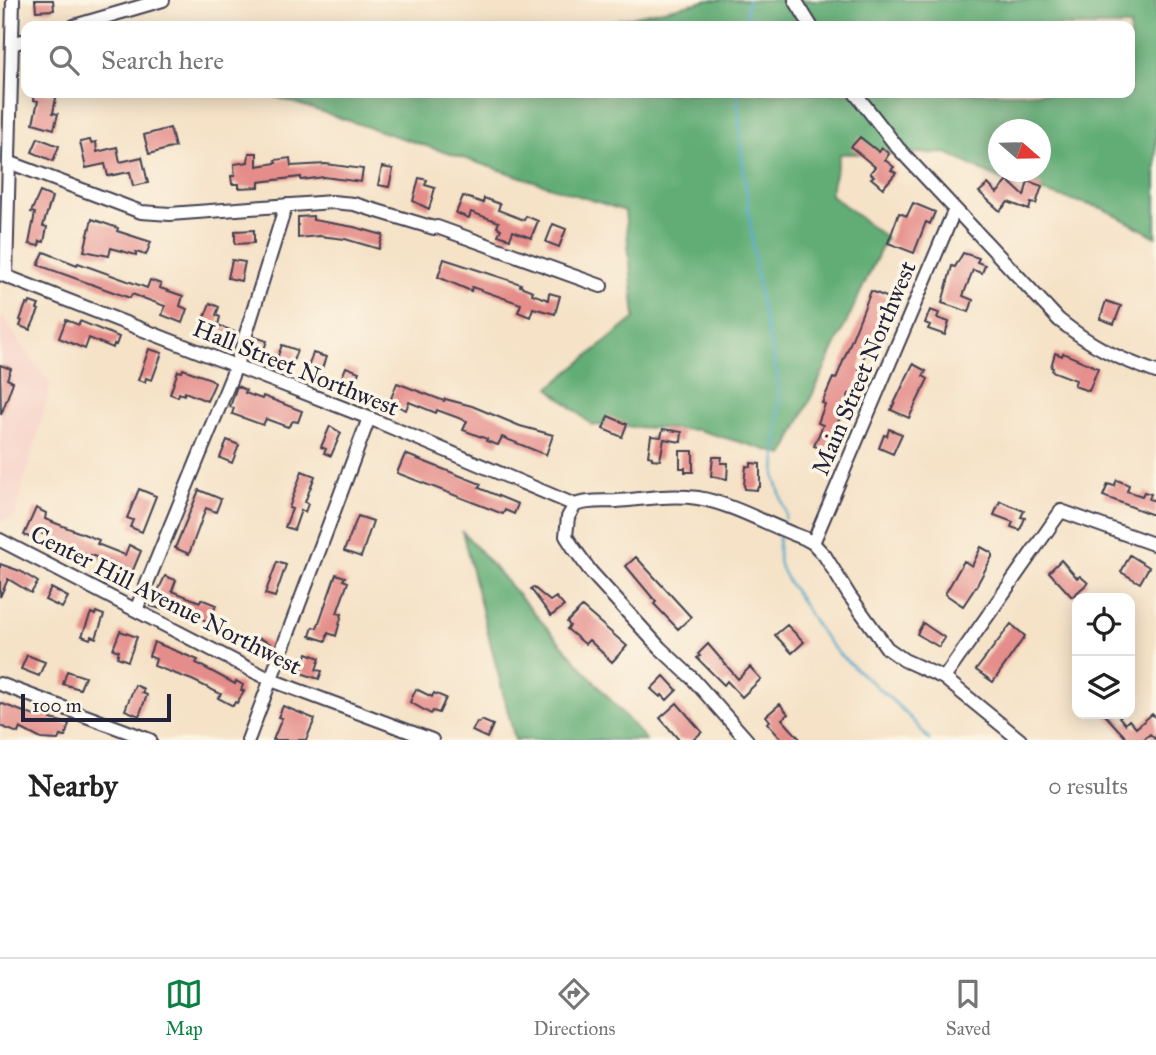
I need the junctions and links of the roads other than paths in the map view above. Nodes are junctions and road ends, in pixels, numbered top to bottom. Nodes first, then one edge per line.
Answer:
1 (13, 0) edge
2 (163, 0) edge
3 (795, 0) edge
4 (91, 21) edge
5 (808, 21) edge
6 (21, 41) edge
7 (12, 44) junction
8 (859, 98) edge
9 (10, 163) junction
10 (286, 205) junction
11 (956, 209) junction
12 (3, 275) edge
13 (601, 286) dead end
14 (236, 366) junction
15 (1156, 372) edge
16 (369, 418) junction
17 (575, 505) junction
18 (0, 540) edge
19 (813, 543) junction
20 (1156, 545) edge
21 (136, 610) junction
22 (944, 678) junction
23 (271, 680) junction
24 (0, 684) edge
25 (416, 737) edge
26 (150, 740) edge
27 (248, 740) edge
28 (432, 740) edge
29 (747, 740) edge
30 (1020, 740) edge

1 - 7 street
2 - 4 street
3 - 5 street
6 - 7 street
7 - 9 street
8 - 11 street
9 - 10 street
9 - 12 street
10 - 13 street
10 - 14 street
11 - 15 street
11 - 19 street, Main Street Northwest
12 - 14 street, Hall Street Northwest
14 - 16 street, Hall Street Northwest
14 - 21 street
16 - 17 street, Hall Street Northwest
16 - 23 street
17 - 19 street
17 - 29 street
18 - 21 street, Center Hill Avenue Northwest
19 - 22 street
20 - 22 street
21 - 23 street, Center Hill Avenue Northwest
22 - 30 street
23 - 25 street, Center Hill Avenue Northwest
23 - 27 street
24 - 26 street
25 - 28 street, Center Hill Avenue Northwest

